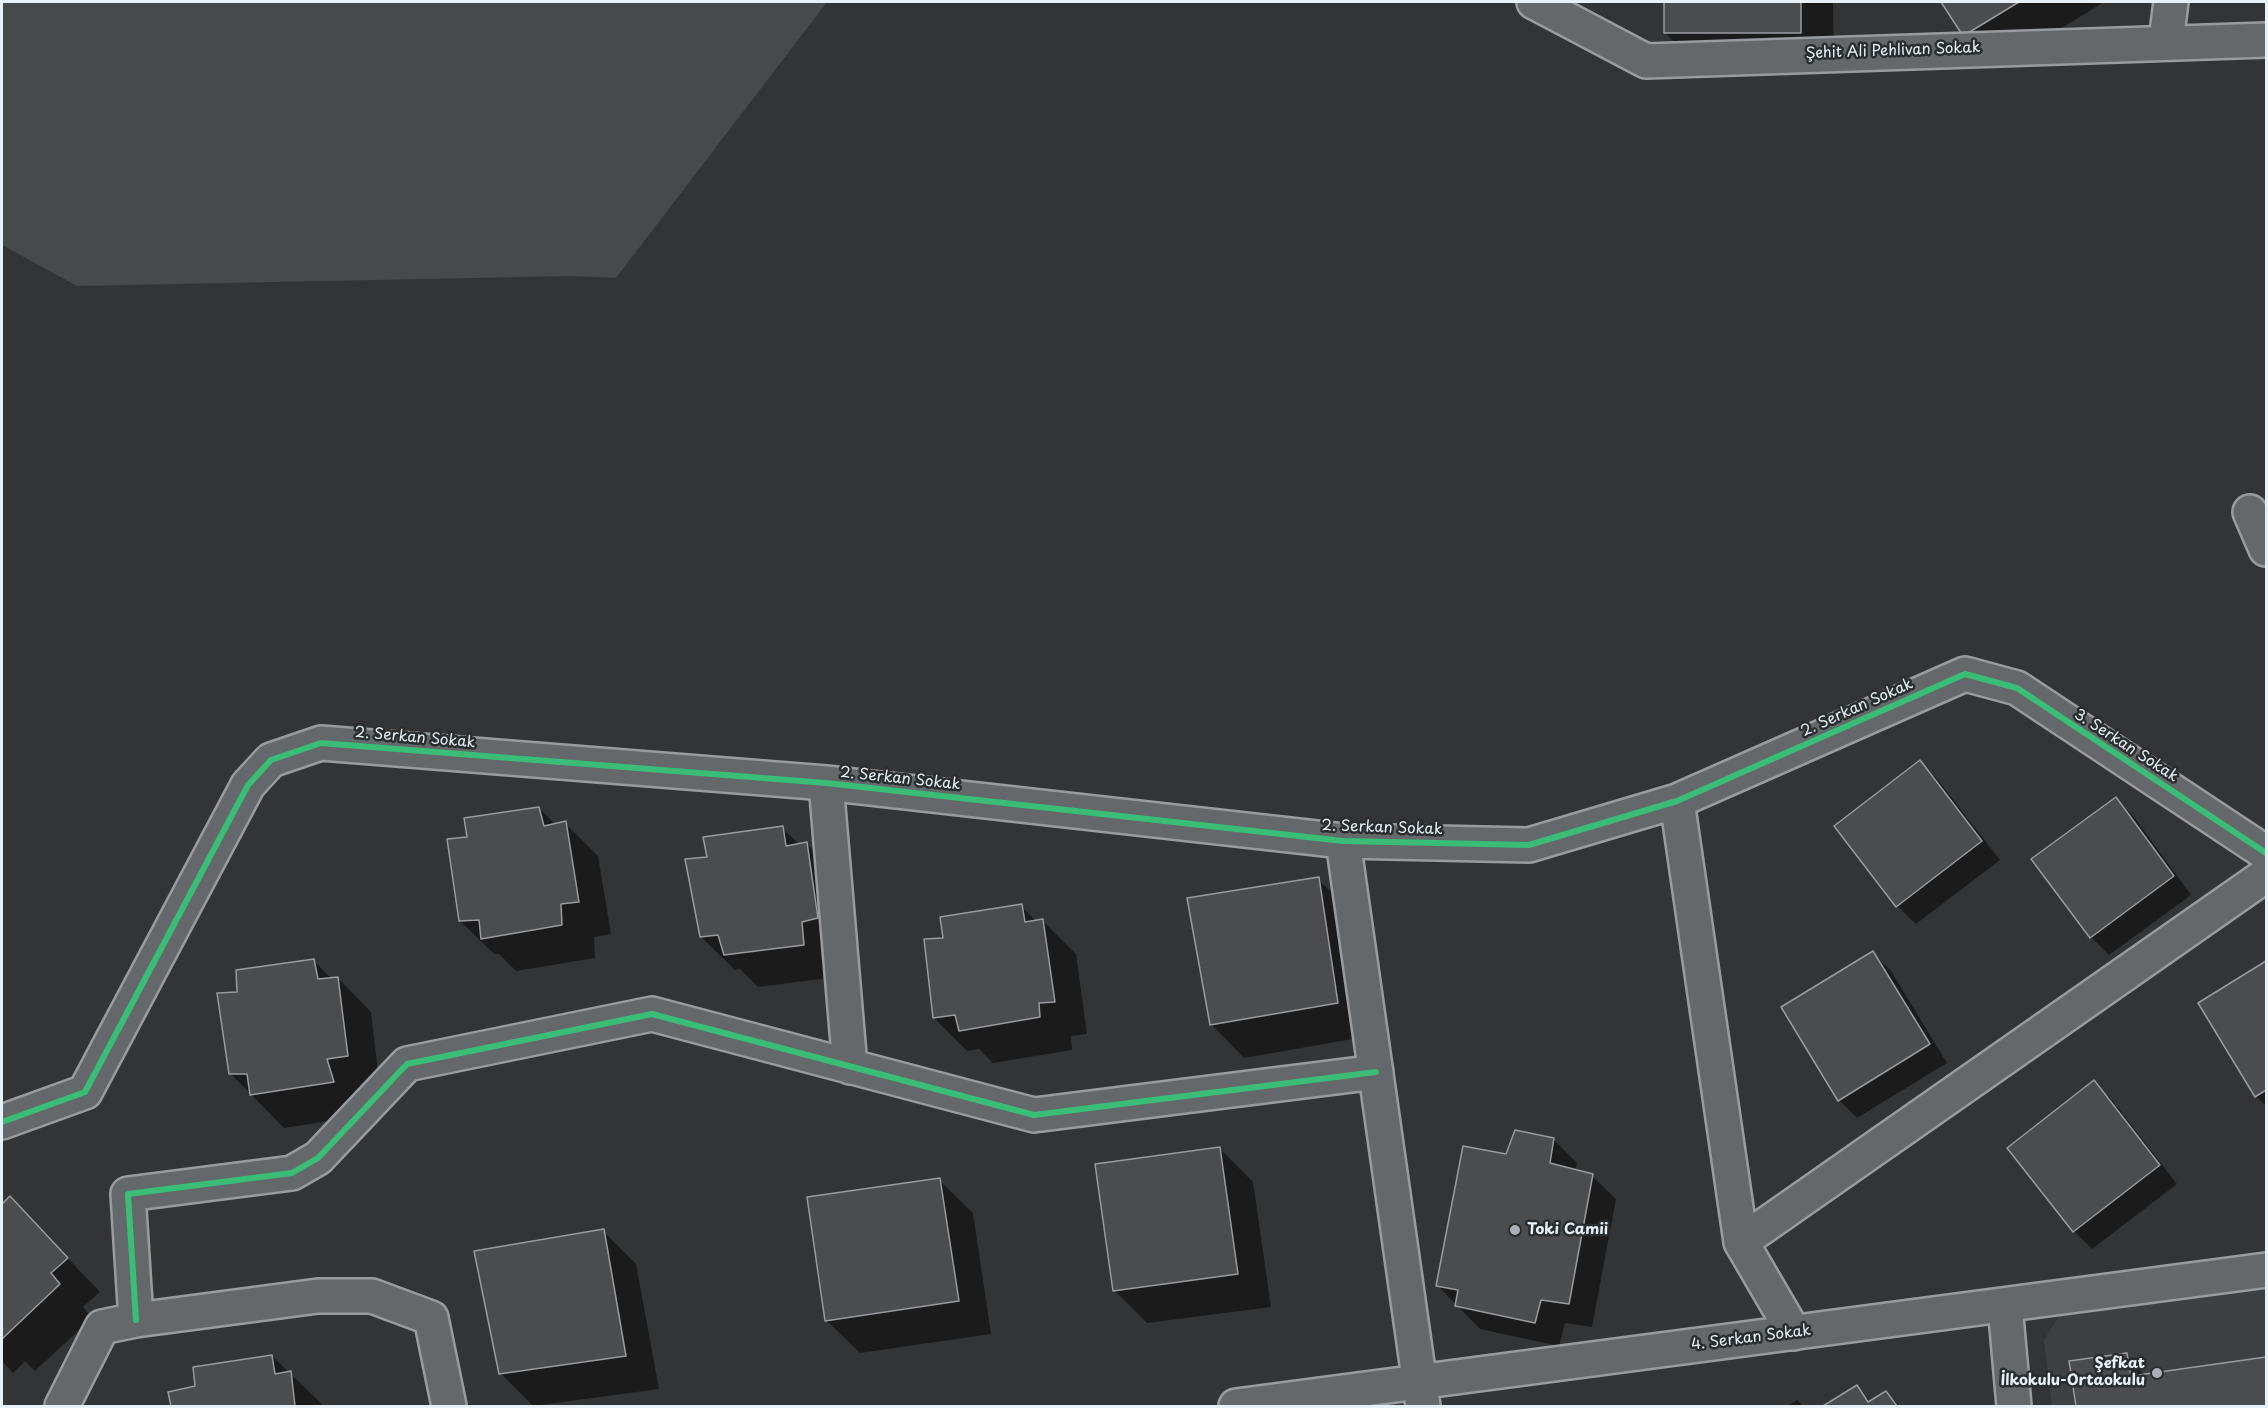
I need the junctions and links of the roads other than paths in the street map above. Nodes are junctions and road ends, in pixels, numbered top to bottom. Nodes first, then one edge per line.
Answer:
1 (1534, 2) edge
2 (2171, 2) edge
3 (2266, 40) edge
4 (2166, 41) junction
5 (2250, 512) dead end
6 (2266, 549) edge
7 (1965, 674) joint
8 (826, 783) junction
9 (1677, 801) junction
10 (1343, 841) junction
11 (2266, 853) edge
12 (2266, 875) edge
13 (850, 1067) junction
14 (1376, 1072) junction
15 (2, 1122) edge
16 (1741, 1242) junction
17 (2266, 1270) edge
18 (2005, 1305) junction
19 (136, 1320) junction
20 (1794, 1333) junction
21 (1421, 1394) edge
22 (62, 1407) edge
23 (449, 1407) edge
24 (1236, 1407) edge
25 (2014, 1407) edge

1 - 4 street, Şehit Ali Pehlivan Sokak
2 - 4 street
3 - 4 street, Şehit Ali Pehlivan Sokak
5 - 6 street
7 - 9 street, 2. Serkan Sokak
7 - 11 street, 3. Serkan Sokak
8 - 10 street, 2. Serkan Sokak
8 - 13 street
8 - 15 street, 2. Serkan Sokak
9 - 10 street, 2. Serkan Sokak
9 - 16 street
10 - 14 street
12 - 16 street
13 - 14 street
13 - 19 street
14 - 21 street
16 - 20 street
17 - 18 street, 4. Serkan Sokak
18 - 20 street, 4. Serkan Sokak
18 - 25 street
19 - 22 street
19 - 23 street
20 - 21 street, 4. Serkan Sokak
21 - 24 street, 4. Serkan Sokak

